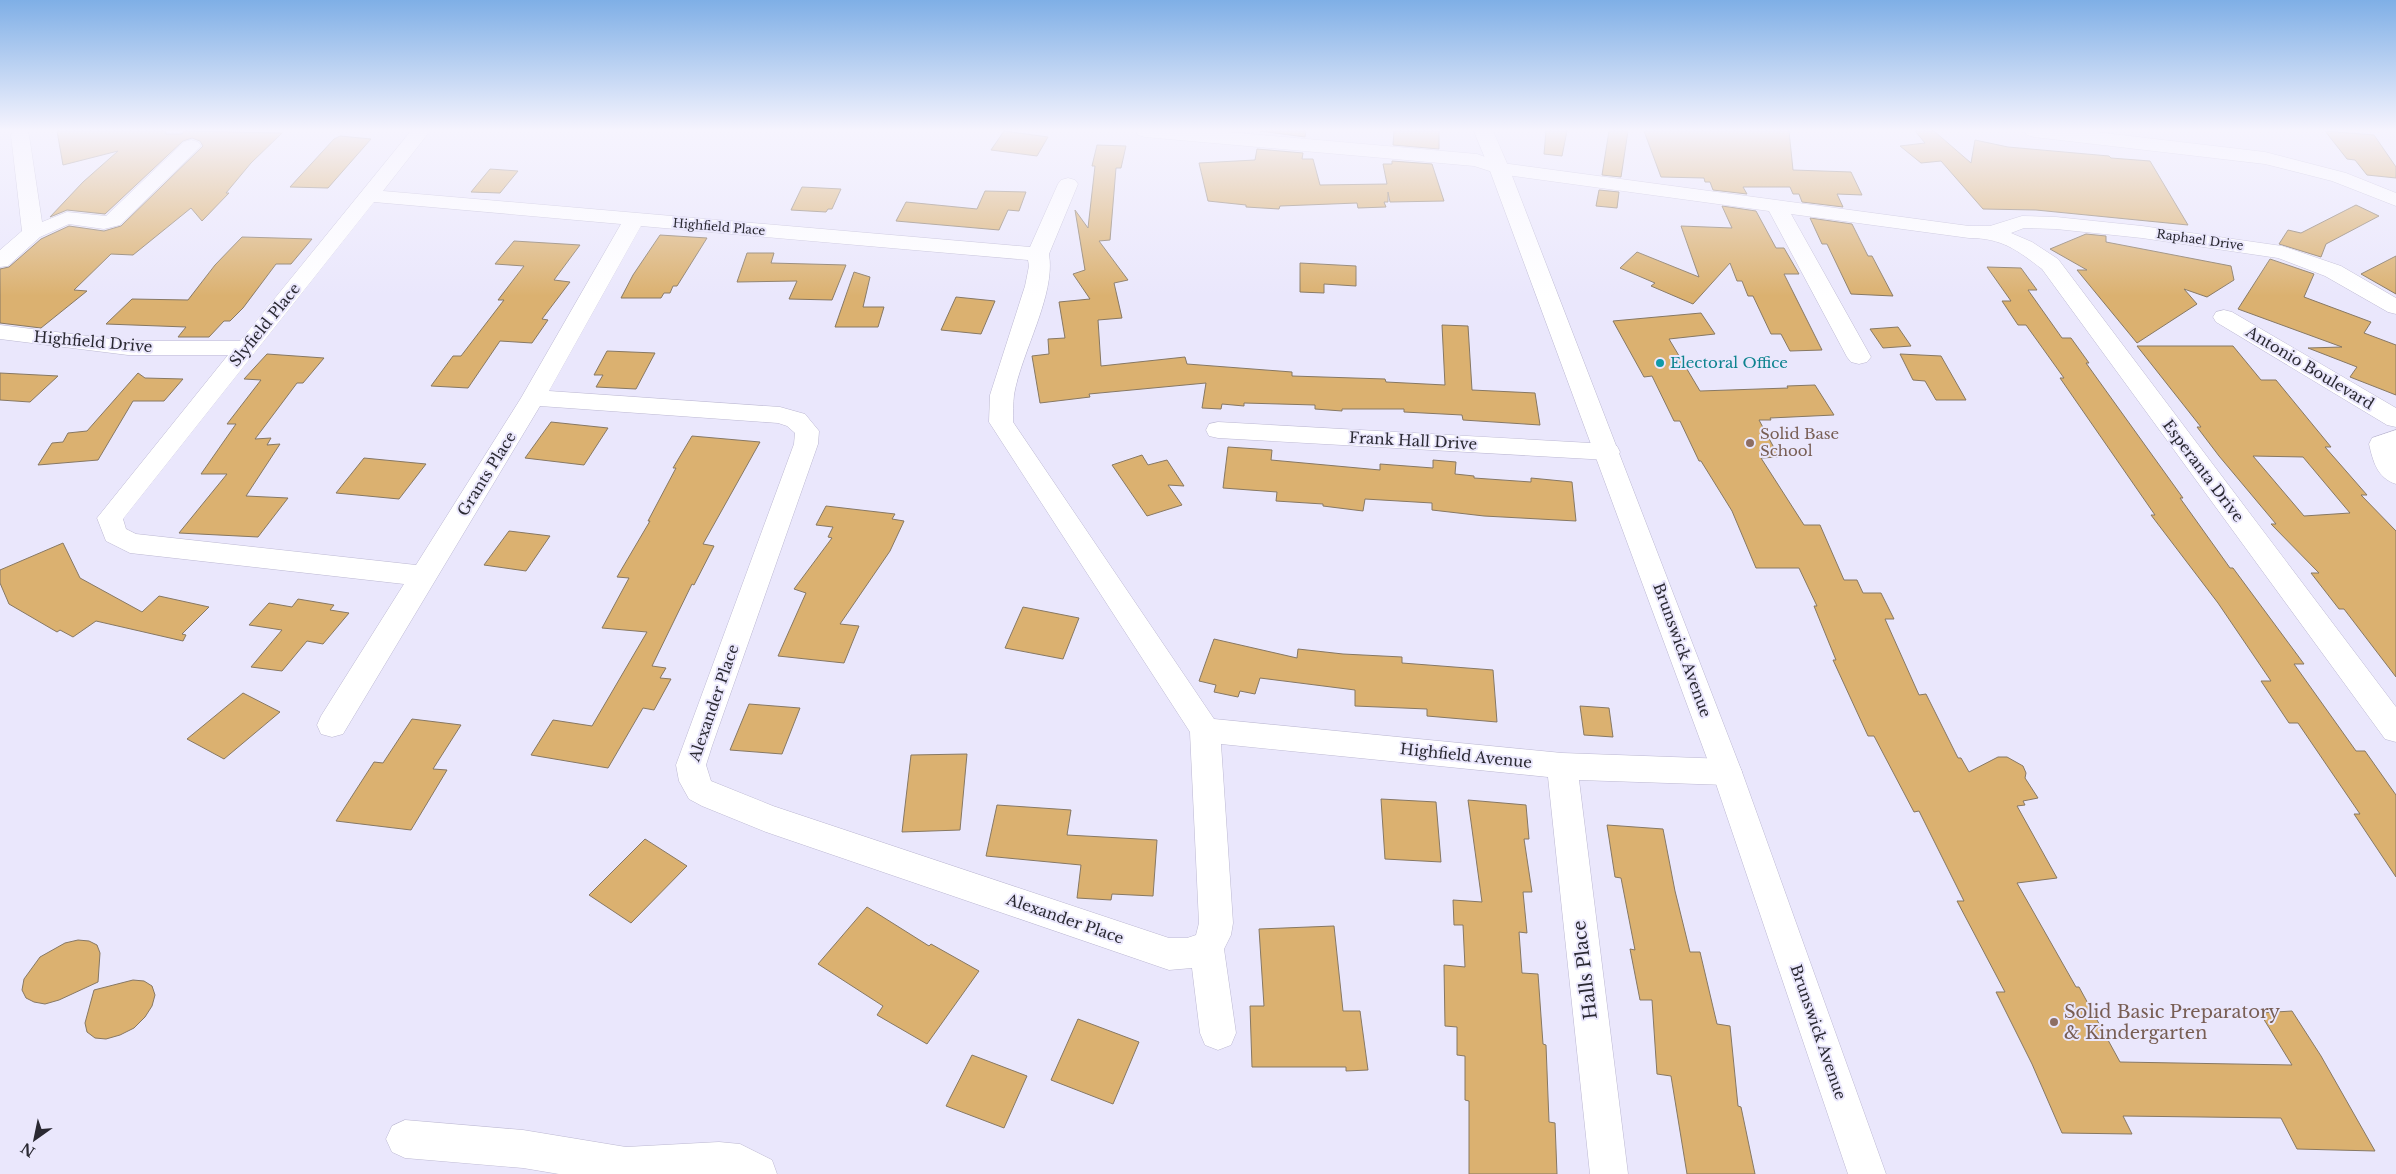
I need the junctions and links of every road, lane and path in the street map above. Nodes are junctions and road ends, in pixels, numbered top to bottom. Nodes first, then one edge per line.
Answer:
1 (27, 186) edge
2 (149, 186) edge
3 (378, 186) edge
4 (1067, 186) edge
5 (1506, 186) edge
6 (1636, 186) edge
7 (2361, 186) edge
8 (370, 196) junction
9 (2396, 200) edge
10 (1776, 204) junction
11 (634, 219) junction
12 (1992, 232) junction
13 (33, 233) junction
14 (1038, 254) junction
15 (0, 262) edge
16 (2396, 307) edge
17 (2224, 317) dead end
18 (0, 332) edge
19 (246, 348) junction
20 (1859, 357) dead end
21 (533, 398) junction
22 (2396, 419) edge
23 (1218, 430) dead end
24 (2396, 438) edge
25 (1608, 452) junction
26 (2396, 475) edge
27 (424, 576) junction
28 (332, 725) dead end
29 (1205, 730) junction
30 (2396, 730) edge
31 (1562, 766) junction
32 (1727, 772) junction
33 (1207, 948) junction
34 (1218, 1033) dead end
35 (405, 1139) dead end
36 (758, 1174) edge
37 (1609, 1174) edge
38 (1867, 1174) edge

1 - 13 street
2 - 13 street
3 - 8 street, Slyfield Place
4 - 14 street
5 - 25 street, Brunswick Avenue
6 - 10 street
7 - 9 street
8 - 11 street, Highfield Place
8 - 19 street, Slyfield Place
10 - 12 street
10 - 20 street
11 - 14 street, Highfield Place
11 - 21 street, Grants Place
12 - 16 street, Raphael Drive
12 - 30 street, Esperanta Drive
13 - 15 street
14 - 29 street
17 - 22 street, Antonio Boulevard
18 - 19 street, Highfield Drive
19 - 27 street, Slyfield Place
21 - 27 street, Grants Place
21 - 33 street, Alexander Place
23 - 25 street, Frank Hall Drive
24 - 26 street
25 - 32 street, Brunswick Avenue
27 - 28 street, Grants Place
29 - 31 street, Highfield Avenue
29 - 33 street
31 - 32 street, Highfield Avenue
31 - 37 street, Halls Place
32 - 38 street, Brunswick Avenue
33 - 34 street
35 - 36 street

